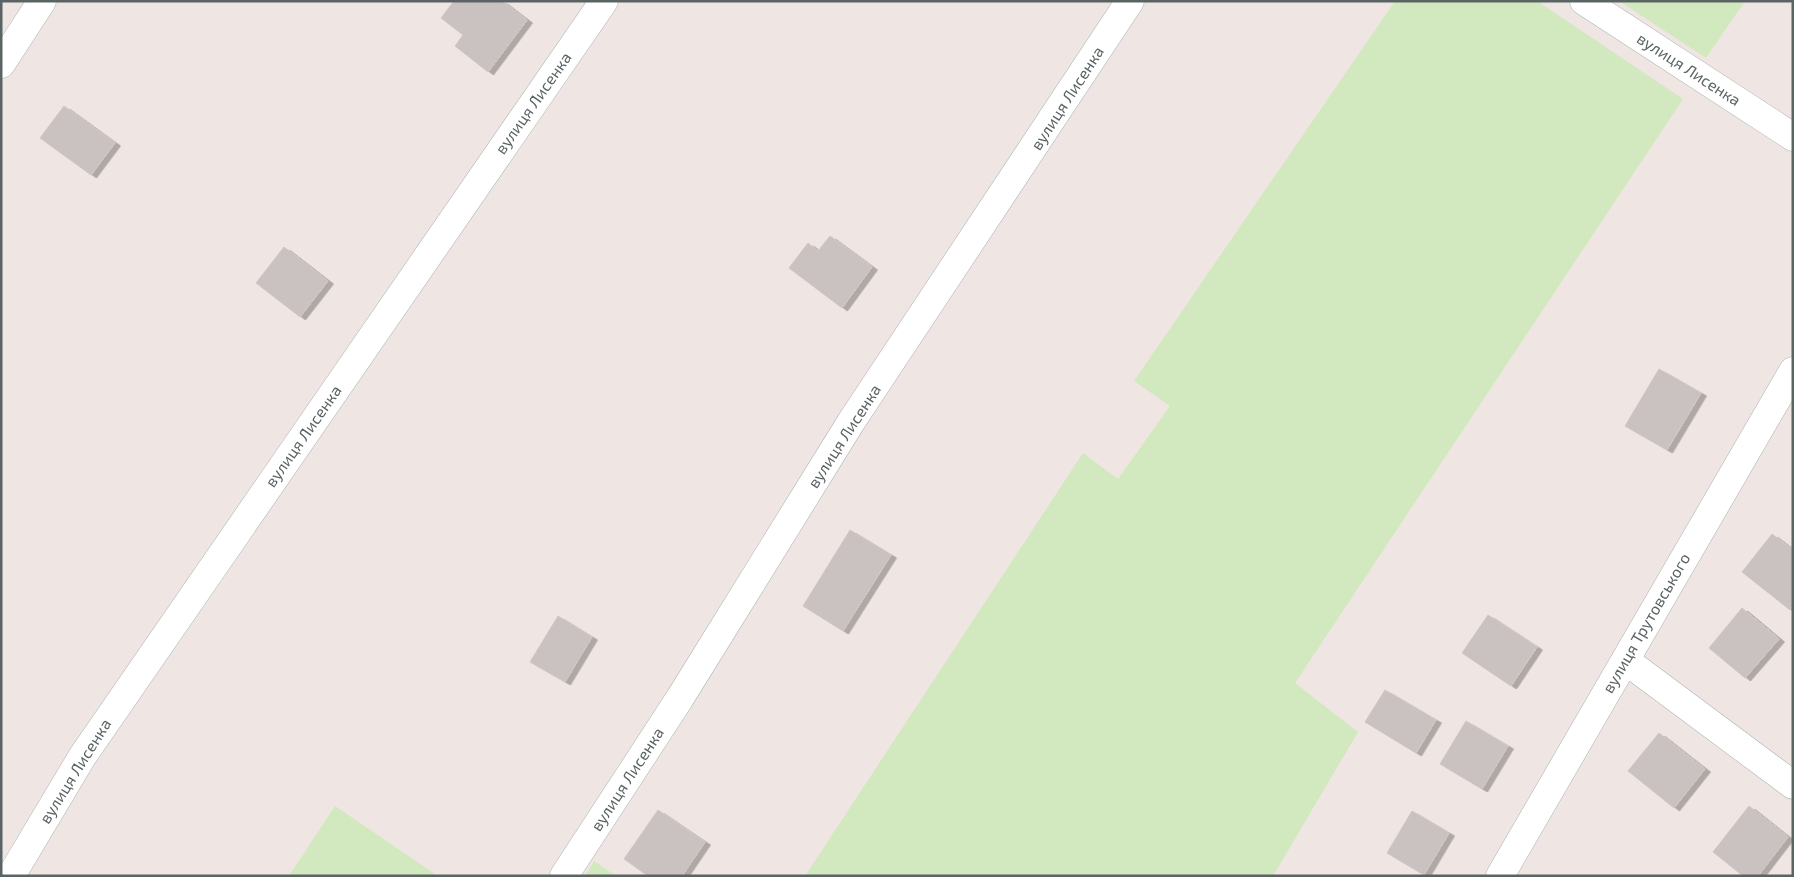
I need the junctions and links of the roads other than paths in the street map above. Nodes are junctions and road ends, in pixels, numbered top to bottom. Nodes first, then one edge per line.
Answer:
1 (42, 1) edge
2 (604, 1) edge
3 (1130, 1) edge
4 (1584, 1) edge
5 (1, 64) edge
6 (1793, 136) edge
7 (1793, 372) edge
8 (1625, 660) junction
9 (1793, 785) edge
10 (11, 876) edge
11 (564, 876) edge
12 (1500, 876) edge

1 - 5 street
2 - 10 street, вулиця Лисенка
3 - 11 street, вулиця Лисенка
4 - 6 street, вулиця Лисенка
7 - 8 street, вулиця Трутовського
8 - 9 street
8 - 12 street, вулиця Трутовського

